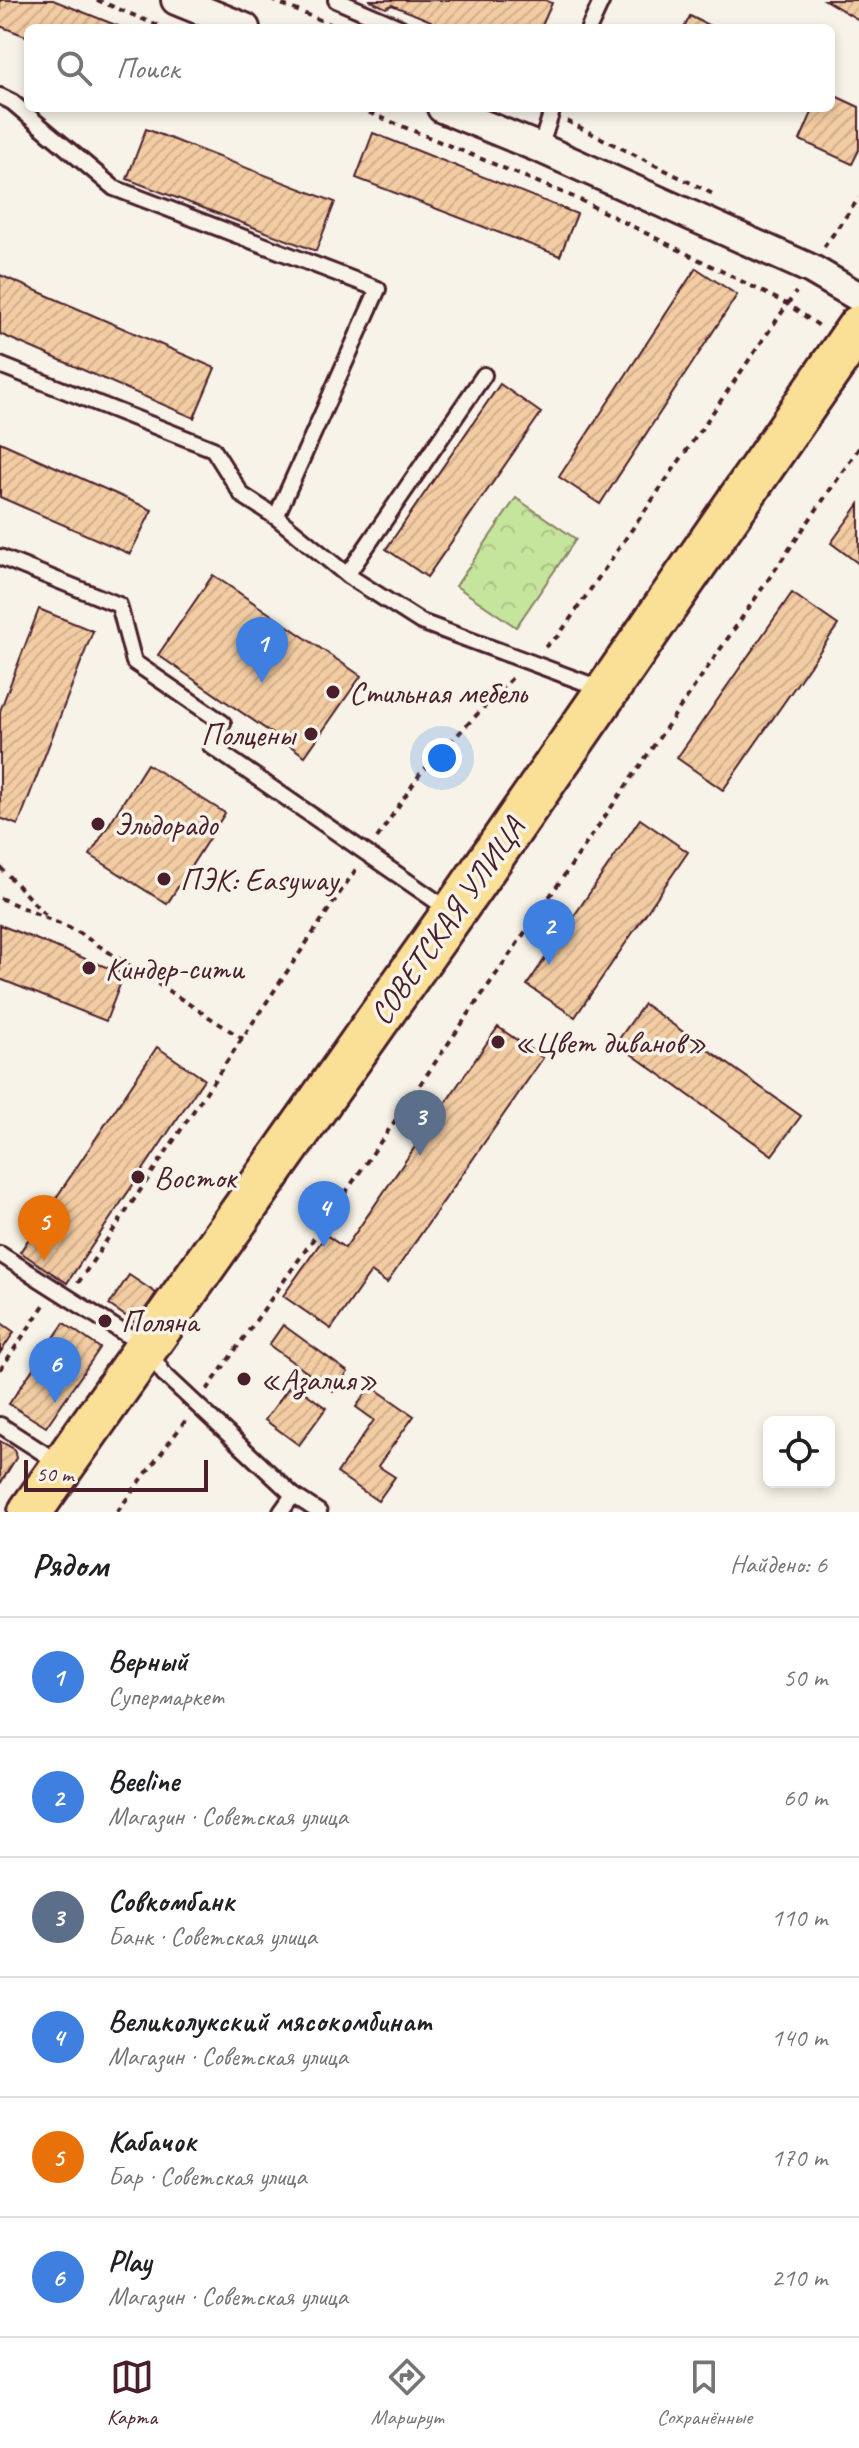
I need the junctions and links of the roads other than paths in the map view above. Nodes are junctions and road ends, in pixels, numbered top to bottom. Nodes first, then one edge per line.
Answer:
1 (176, 0) edge
2 (336, 0) edge
3 (602, 0) edge
4 (235, 24) edge
5 (392, 24) edge
6 (591, 24) edge
7 (0, 96) edge
8 (452, 112) edge
9 (552, 112) edge
10 (540, 148) junction
11 (859, 297) edge
12 (853, 335) edge
13 (0, 365) edge
14 (484, 375) dead end
15 (276, 517) junction
16 (0, 557) edge
17 (347, 575) junction
18 (608, 691) junction
19 (453, 913) junction
20 (0, 1254) edge
21 (146, 1347) junction
22 (0, 1425) edge
23 (63, 1465) junction
24 (293, 1495) junction
25 (30, 1512) edge
26 (281, 1512) edge
27 (319, 1512) edge

1 - 4 street
2 - 5 lane
3 - 6 lane
7 - 15 lane
8 - 10 street
9 - 10 lane
10 - 11 street
12 - 18 main road, СОВЕТСКАЯ УЛИЦА
13 - 15 lane
14 - 17 lane
15 - 17 lane
16 - 19 lane
17 - 18 lane
18 - 19 main road, СОВЕТСКАЯ УЛИЦА
19 - 21 main road, СОВЕТСКАЯ УЛИЦА
20 - 21 lane
21 - 23 main road, СОВЕТСКАЯ УЛИЦА
21 - 24 lane
22 - 23 lane
23 - 25 main road, СОВЕТСКАЯ УЛИЦА
24 - 26 lane
24 - 27 lane

